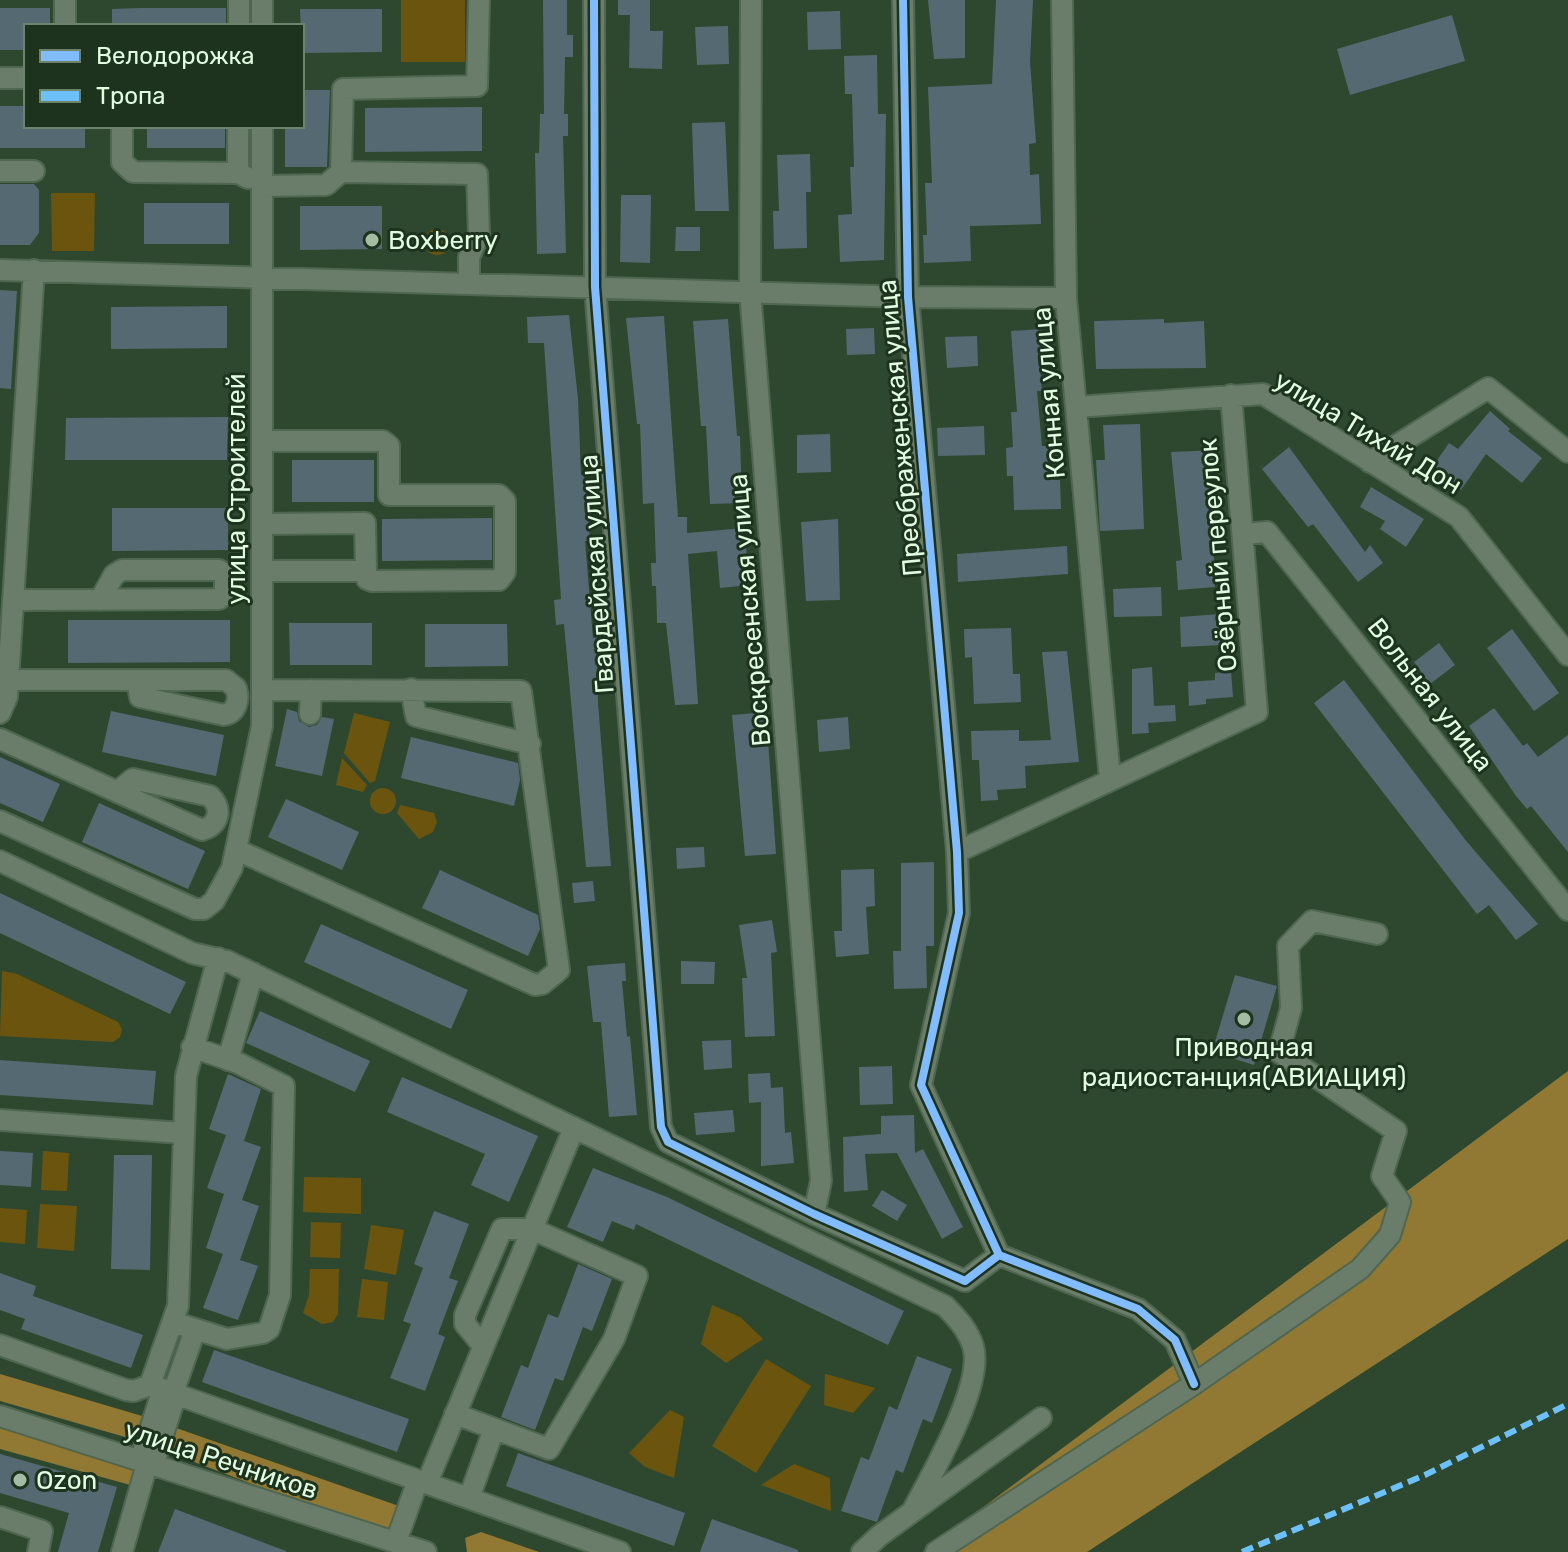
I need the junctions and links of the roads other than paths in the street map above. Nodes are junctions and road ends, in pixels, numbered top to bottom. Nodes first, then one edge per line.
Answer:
1 (65, 0) edge
2 (239, 0) edge
3 (262, 0) edge
4 (479, 0) edge
5 (594, 0) edge
6 (751, 0) edge
7 (903, 0) edge
8 (1062, 0) edge
9 (65, 24) edge
10 (239, 24) edge
11 (262, 24) edge
12 (0, 78) edge
13 (24, 78) edge
14 (122, 128) edge
15 (238, 128) edge
16 (262, 128) edge
17 (0, 171) edge
18 (34, 171) dead end
19 (341, 172) junction
20 (238, 173) junction
21 (262, 182) junction
22 (0, 270) edge
23 (34, 270) junction
24 (262, 275) junction
25 (469, 284) junction
26 (595, 287) junction
27 (750, 291) junction
28 (908, 297) junction
29 (1066, 298) junction
30 (1231, 395) junction
31 (1076, 407) junction
32 (262, 441) junction
33 (1568, 452) edge
34 (1370, 462) junction
35 (389, 495) junction
36 (365, 523) junction
37 (262, 524) junction
38 (1243, 534) junction
39 (263, 571) junction
40 (366, 571) junction
41 (13, 600) junction
42 (100, 600) junction
43 (1568, 655) edge
44 (8, 680) junction
45 (137, 680) dead end
46 (411, 689) junction
47 (263, 690) junction
48 (311, 690) junction
49 (0, 713) edge
50 (310, 714) dead end
51 (0, 739) edge
52 (530, 744) junction
53 (1110, 779) junction
54 (117, 792) dead end
55 (0, 821) edge
56 (237, 850) junction
57 (957, 852) junction
58 (0, 861) edge
59 (1568, 910) edge
60 (1377, 934) dead end
61 (218, 958) junction
62 (253, 973) junction
63 (192, 1047) junction
64 (228, 1060) junction
65 (0, 1120) edge
66 (574, 1128) junction
67 (182, 1133) junction
68 (814, 1214) junction
69 (532, 1229) junction
70 (999, 1255) junction
71 (173, 1322) junction
72 (195, 1330) junction
73 (0, 1345) edge
74 (483, 1346) junction
75 (1194, 1384) junction
76 (165, 1390) junction
77 (455, 1414) junction
78 (0, 1416) edge
79 (1041, 1418) dead end
80 (494, 1429) junction
81 (147, 1463) junction
82 (425, 1483) junction
83 (469, 1498) junction
84 (912, 1512) junction
85 (0, 1517) edge
86 (415, 1549) edge
87 (38, 1552) edge
88 (122, 1552) edge
89 (620, 1552) edge
90 (863, 1552) edge
91 (936, 1552) edge

1 - 9 street
2 - 10 street
3 - 11 street
4 - 19 street
5 - 26 street, Гвардейская улица
6 - 27 street, Воскресенская улица
7 - 28 street, Преображенская улица
8 - 29 street, Конная улица
12 - 13 street
14 - 20 street
15 - 20 street
16 - 21 street, улица Строителей
17 - 18 street
19 - 21 street
19 - 25 street
20 - 21 street
21 - 24 street, улица Строителей
22 - 23 street
23 - 24 street
23 - 41 street
24 - 25 street
24 - 32 street, улица Строителей
25 - 26 street
26 - 27 street
26 - 68 street, Гвардейская улица
27 - 28 street
27 - 68 street, Воскресенская улица
28 - 29 street
28 - 57 street, Преображенская улица
29 - 31 street, Конная улица
30 - 31 street, улица Тихий Дон
30 - 34 street, улица Тихий Дон
30 - 38 street, Озёрный переулок
31 - 53 street, Конная улица
32 - 35 street
32 - 37 street, улица Строителей
33 - 34 street
34 - 43 street, улица Тихий Дон
35 - 36 street
35 - 40 street
36 - 37 street
36 - 40 street
37 - 39 street, улица Строителей
38 - 53 street, Озёрный переулок
38 - 59 street, Вольная улица
39 - 40 street
39 - 47 street, улица Строителей
41 - 42 street
41 - 44 street
42 - 42 street
44 - 45 street
44 - 49 street
46 - 48 street
46 - 52 street
46 - 52 street
47 - 48 street
47 - 56 street, улица Строителей
48 - 50 street
51 - 54 street
52 - 56 street
53 - 57 street
55 - 56 street, улица Строителей
57 - 70 street, Преображенская улица
58 - 61 street
60 - 75 street
61 - 62 street
61 - 63 street
62 - 64 street
62 - 66 street
63 - 64 street
63 - 67 street
64 - 72 street
65 - 67 street
66 - 69 street
66 - 84 street
67 - 71 street
68 - 70 street
69 - 74 street
69 - 74 street
69 - 80 street
70 - 75 street
71 - 72 street
71 - 76 street
72 - 76 street
73 - 76 street
74 - 77 street
75 - 91 street
76 - 81 street
76 - 82 street
77 - 80 street
77 - 82 street
78 - 81 street, улица Речников
79 - 84 street
80 - 83 street
81 - 86 street, улица Речников
81 - 88 street
82 - 83 street
82 - 86 street
83 - 89 street
84 - 90 street
85 - 87 street

